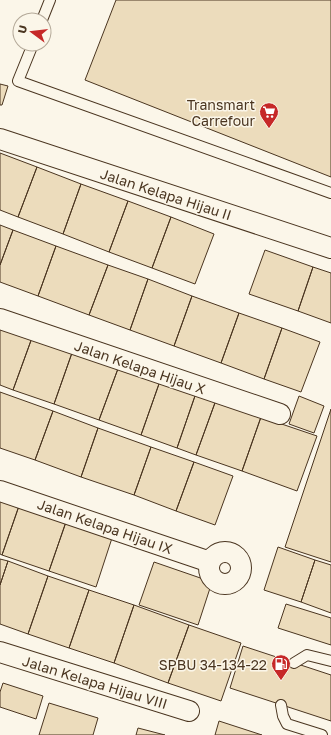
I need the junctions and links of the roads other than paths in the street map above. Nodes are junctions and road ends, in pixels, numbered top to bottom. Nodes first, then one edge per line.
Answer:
1 (50, 0) edge
2 (45, 12) edge
3 (30, 52) edge
4 (0, 139) edge
5 (331, 193) edge
6 (331, 248) edge
7 (0, 320) edge
8 (280, 414) dead end
9 (0, 491) edge
10 (210, 562) dead end
11 (0, 652) edge
12 (331, 661) edge
13 (294, 663) dead end
14 (281, 705) dead end
15 (189, 711) dead end
16 (322, 735) edge

1 - 2 lane
3 - 5 lane
4 - 6 street, Jalan Kelapa Hijau II
7 - 8 street, Jalan Kelapa Hijau X
9 - 10 street, Jalan Kelapa Hijau IX
11 - 15 street, Jalan Kelapa Hijau VIII
12 - 13 lane
14 - 16 lane

